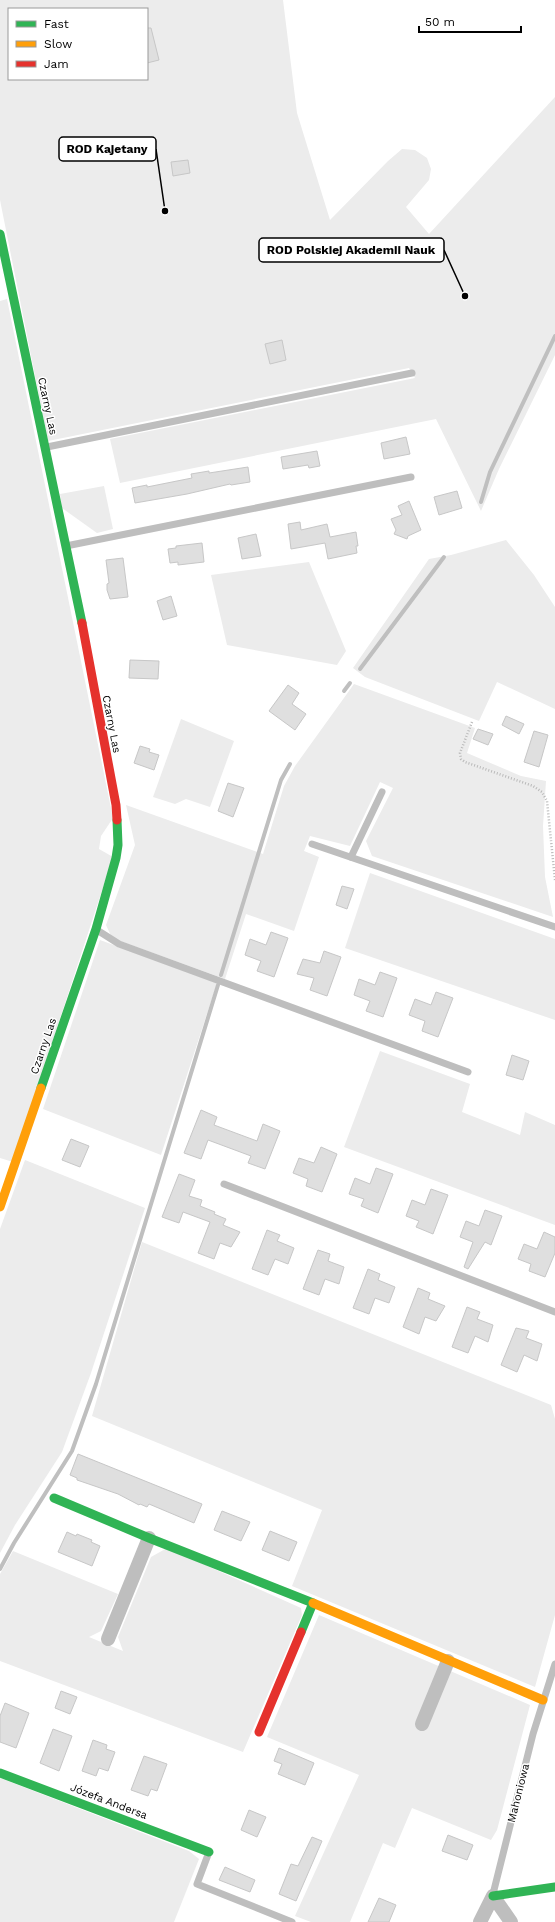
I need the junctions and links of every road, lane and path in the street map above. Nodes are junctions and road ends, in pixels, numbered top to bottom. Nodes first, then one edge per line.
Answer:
1 (0, 234) edge
2 (412, 372) dead end
3 (44, 448) junction
4 (411, 477) dead end
5 (66, 546) junction
6 (472, 722) dead end
7 (382, 792) dead end
8 (312, 844) dead end
9 (351, 857) junction
10 (555, 880) edge
11 (555, 927) edge
12 (96, 929) junction
13 (468, 1072) dead end
14 (224, 1184) dead end
15 (0, 1207) edge
16 (555, 1312) edge
17 (54, 1498) dead end
18 (149, 1538) junction
19 (313, 1603) junction
20 (108, 1639) dead end
21 (448, 1661) junction
22 (555, 1664) edge
23 (543, 1700) junction
24 (422, 1724) dead end
25 (259, 1732) dead end
26 (0, 1773) edge
27 (209, 1852) joint
28 (555, 1888) edge
29 (493, 1896) junction
30 (292, 1922) edge
31 (480, 1922) edge
32 (511, 1922) edge

1 - 3 street, Czarny Las
2 - 3 lane
3 - 5 street, Czarny Las
4 - 5 lane
5 - 12 street, Czarny Las
6 - 10 path
7 - 9 lane
8 - 9 lane
9 - 11 lane
12 - 13 lane
12 - 15 street, Czarny Las
14 - 16 lane
17 - 18 street
18 - 19 street
18 - 20 street
19 - 21 street
19 - 25 street
21 - 23 street
21 - 24 street
22 - 23 lane, Mahoniowa
23 - 29 lane, Mahoniowa
26 - 27 street, Józefa Andersa
27 - 30 lane
28 - 29 street
29 - 31 street, Mahoniowa
29 - 32 street

